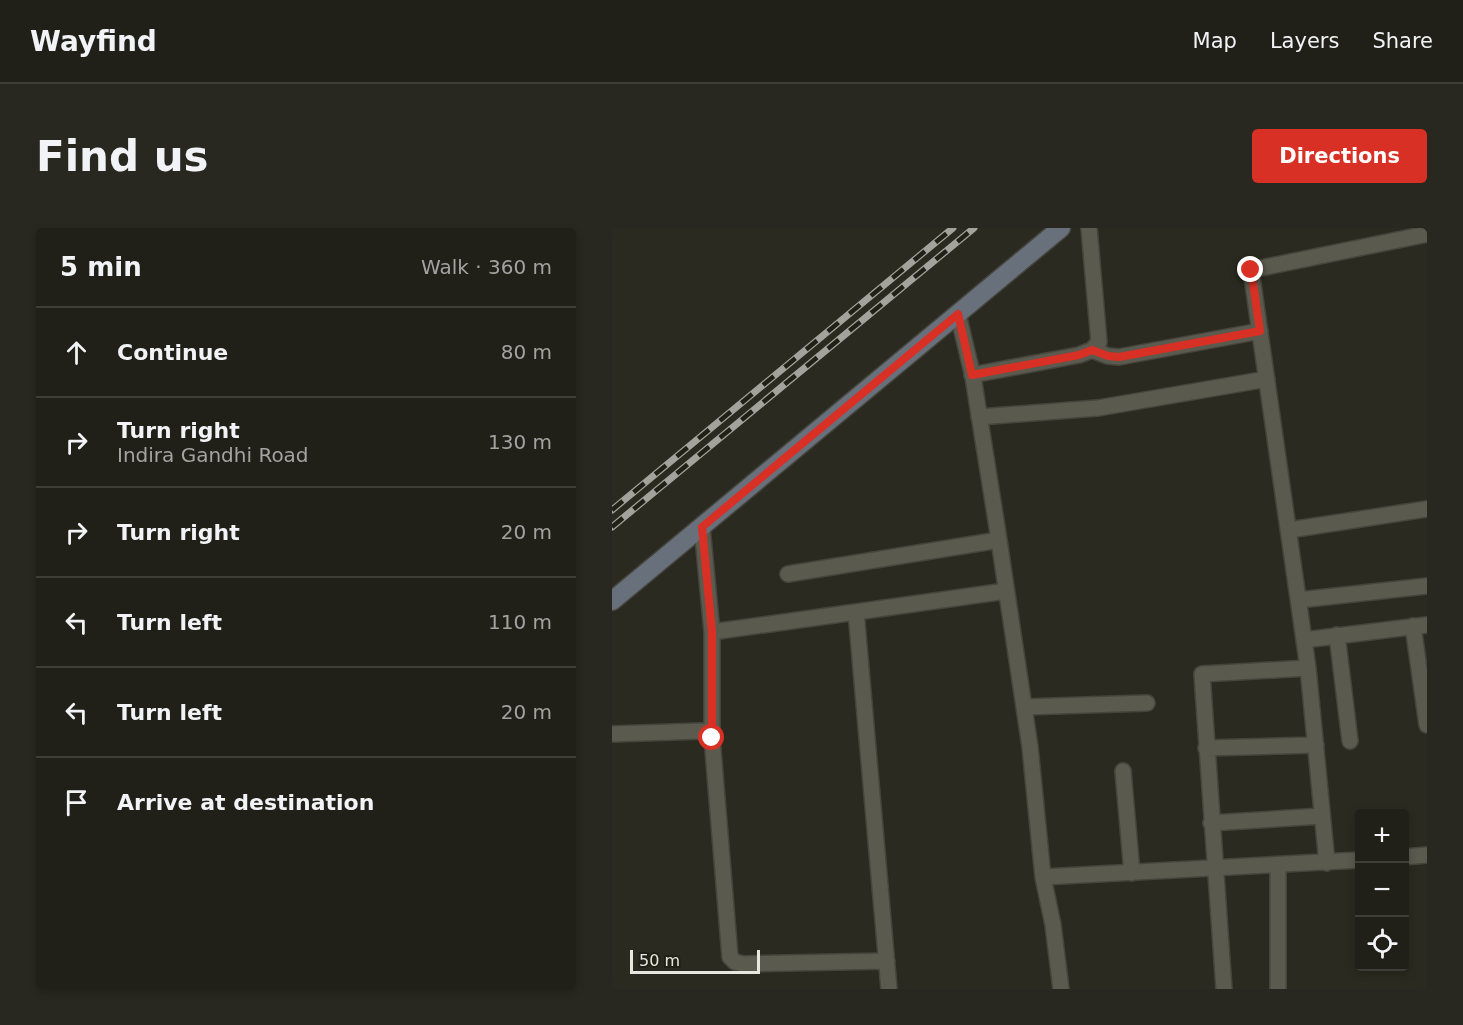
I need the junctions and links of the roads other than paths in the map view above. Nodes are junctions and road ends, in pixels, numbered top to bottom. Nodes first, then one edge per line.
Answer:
1 (1061, 228) edge
2 (1089, 228) edge
3 (1427, 234) edge
4 (958, 314) junction
5 (1260, 331) junction
6 (1092, 350) junction
7 (972, 375) junction
8 (1267, 379) junction
9 (979, 417) junction
10 (1427, 509) edge
11 (702, 527) junction
12 (1289, 530) junction
13 (999, 540) junction
14 (788, 574) dead end
15 (1427, 586) edge
16 (1006, 591) junction
17 (1299, 600) junction
18 (612, 601) edge
19 (856, 612) junction
20 (1420, 626) edge
21 (712, 632) junction
22 (1337, 636) junction
23 (1304, 640) junction
24 (1308, 668) junction
25 (1147, 704) dead end
26 (1024, 707) junction
27 (1427, 725) edge
28 (612, 734) edge
29 (712, 738) junction
30 (1350, 741) dead end
31 (1316, 745) junction
32 (1206, 748) junction
33 (1123, 771) dead end
34 (1322, 816) junction
35 (1211, 823) junction
36 (1427, 855) edge
37 (1409, 857) edge
38 (1355, 860) edge
39 (1327, 863) junction
40 (1278, 866) junction
41 (1215, 869) junction
42 (1132, 873) junction
43 (1043, 877) junction
44 (886, 961) junction
45 (889, 989) edge
46 (1060, 989) edge
47 (1224, 989) edge
48 (1278, 989) edge

1 - 4 street
2 - 6 street
3 - 5 street
4 - 7 street
4 - 11 street
5 - 6 street
5 - 8 street
6 - 7 street
7 - 9 street
8 - 9 street
8 - 12 street
9 - 13 street
10 - 12 street
11 - 18 street
11 - 21 street
12 - 17 street
13 - 14 street
13 - 16 street
15 - 17 street
16 - 19 street
16 - 26 street
17 - 23 street
19 - 21 street
19 - 44 street
20 - 22 street
20 - 27 street
21 - 29 street
22 - 23 street
22 - 30 street
23 - 24 street
24 - 31 street
24 - 32 street
25 - 26 street
26 - 43 street
28 - 29 street
29 - 44 street
31 - 32 street
31 - 34 street
32 - 35 street
33 - 42 street
34 - 35 street
34 - 39 street
35 - 41 street
36 - 37 street
38 - 39 street
39 - 40 street
40 - 41 street
40 - 48 street
41 - 42 street
41 - 47 street
42 - 43 street
43 - 46 street
44 - 45 street

